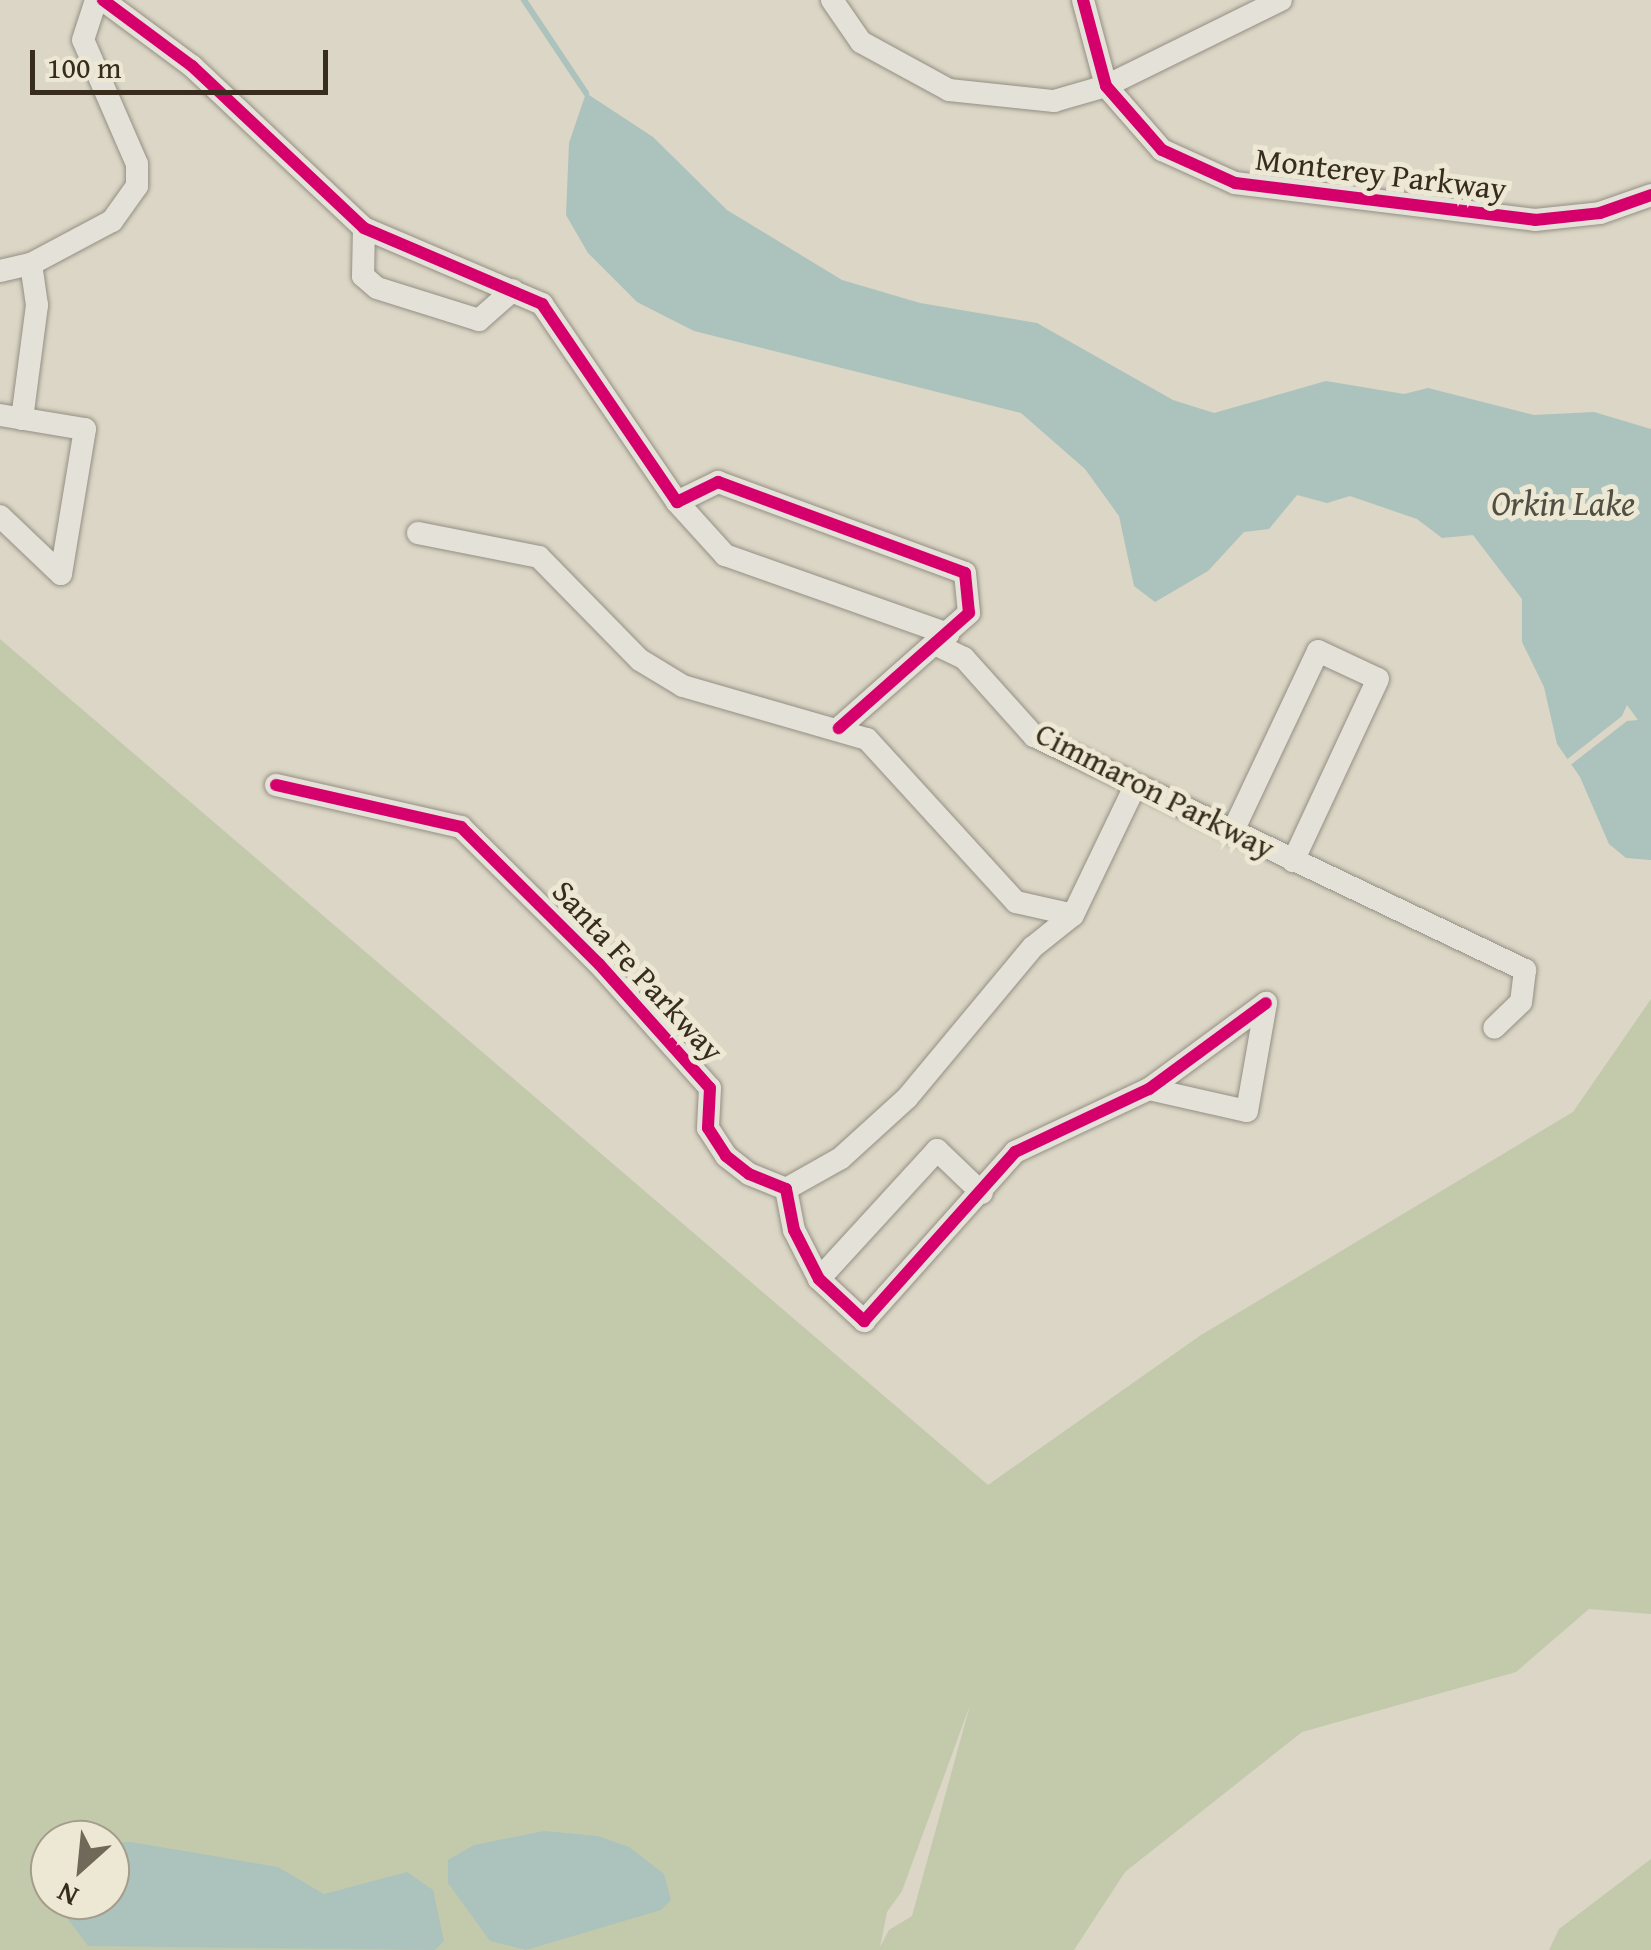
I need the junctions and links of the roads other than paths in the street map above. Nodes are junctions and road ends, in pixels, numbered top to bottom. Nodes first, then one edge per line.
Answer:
1 (100, 0) edge
2 (832, 0) edge
3 (1084, 0) edge
4 (1281, 0) edge
5 (1106, 86) junction
6 (1651, 195) edge
7 (364, 228) junction
8 (31, 264) junction
9 (0, 271) edge
10 (513, 290) junction
11 (11, 417) edge
12 (677, 502) junction
13 (0, 516) edge
14 (418, 533) dead end
15 (943, 639) junction
16 (838, 728) junction
17 (276, 785) dead end
18 (1134, 788) junction
19 (1232, 832) junction
20 (1292, 861) junction
21 (1072, 915) junction
22 (1494, 1028) dead end
23 (1149, 1088) junction
24 (786, 1189) junction
25 (982, 1193) junction
26 (819, 1278) junction

1 - 7 street
1 - 8 street
2 - 5 street
3 - 5 street, Monterey Parkway
4 - 5 street
5 - 6 street, Monterey Parkway
7 - 10 street
7 - 10 street
8 - 9 street
8 - 11 street
10 - 12 street
11 - 13 street
12 - 15 street, Cimmaron Parkway
12 - 15 street
14 - 16 street
15 - 16 street
15 - 18 street, Cimmaron Parkway
16 - 21 street
17 - 24 street, Santa Fe Parkway
18 - 19 street, Cimmaron Parkway
18 - 21 street
19 - 20 street, Cimmaron Parkway
19 - 20 street
20 - 22 street, Cimmaron Parkway
21 - 24 street
23 - 23 street
23 - 25 street
24 - 26 street
25 - 26 street
25 - 26 street

